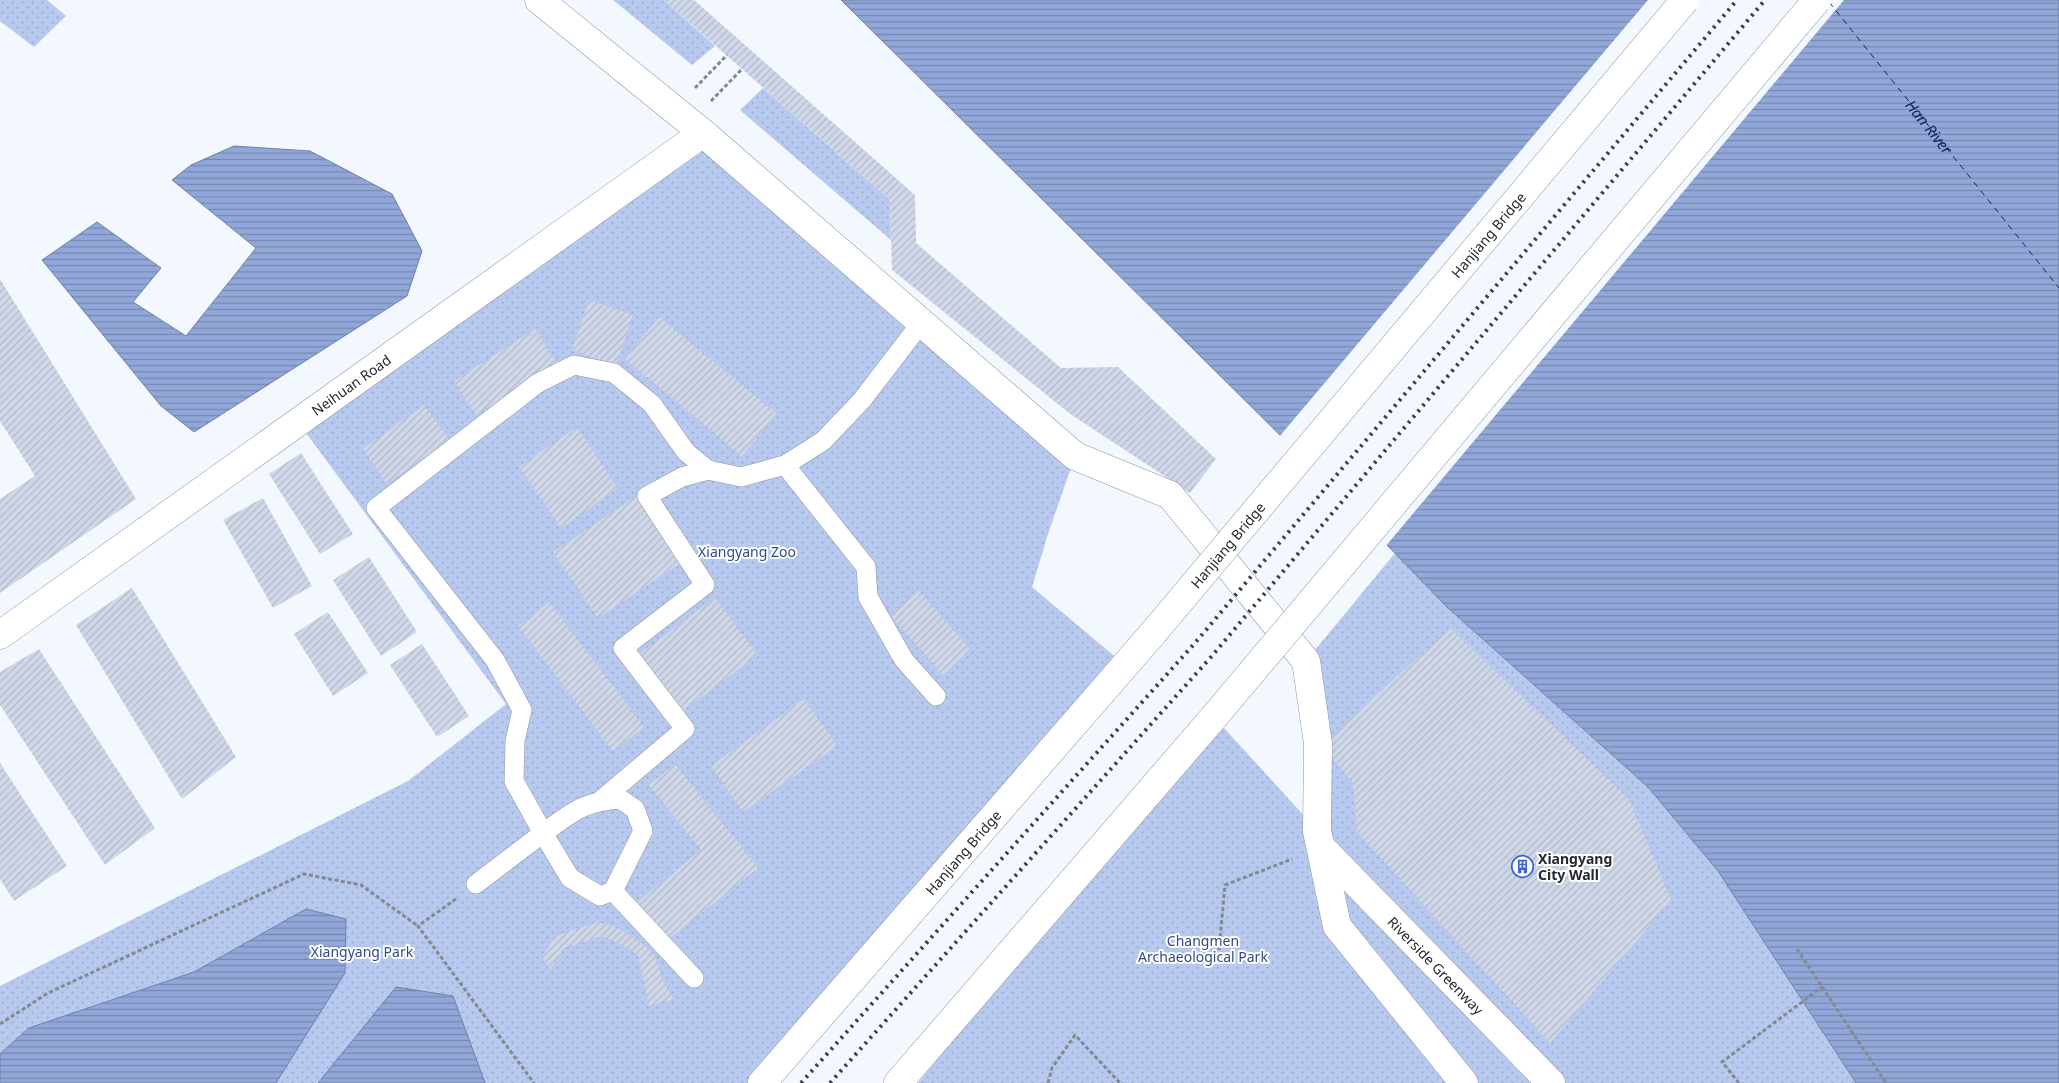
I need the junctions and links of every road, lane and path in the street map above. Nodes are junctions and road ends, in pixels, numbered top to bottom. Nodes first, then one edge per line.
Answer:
1 (539, 0) edge
2 (1685, 0) edge
3 (1817, 0) edge
4 (727, 55) dead end
5 (742, 69) dead end
6 (694, 88) dead end
7 (710, 102) dead end
8 (703, 133) junction
9 (921, 322) junction
10 (785, 465) junction
11 (708, 470) junction
12 (0, 635) edge
13 (936, 696) dead end
14 (600, 801) junction
15 (543, 834) junction
16 (1321, 847) junction
17 (476, 884) joint
18 (613, 891) junction
19 (418, 926) junction
20 (1797, 949) dead end
21 (1219, 950) dead end
22 (694, 978) dead end
23 (1822, 987) junction
24 (0, 1024) edge
25 (534, 1083) edge
26 (762, 1083) edge
27 (898, 1083) edge
28 (1048, 1083) edge
29 (1120, 1083) edge
30 (1464, 1083) edge
31 (1550, 1083) edge
32 (1739, 1083) edge
33 (1886, 1083) edge

1 - 8 main road
2 - 26 main road, Hanjiang Bridge, bridge
3 - 27 main road, bridge
4 - 6 path
5 - 7 path
8 - 9 main road
8 - 12 main road, Neihuan Road
9 - 10 lane
9 - 16 main road
10 - 11 lane
10 - 13 lane
11 - 14 lane
11 - 15 lane
14 - 15 lane
14 - 18 lane
15 - 17 lane
15 - 18 lane
16 - 21 path
16 - 30 main road
16 - 31 main road, Riverside Greenway
17 - 19 path
18 - 22 lane
19 - 24 path
19 - 25 path
20 - 23 path
23 - 32 path
23 - 33 path
28 - 29 path

